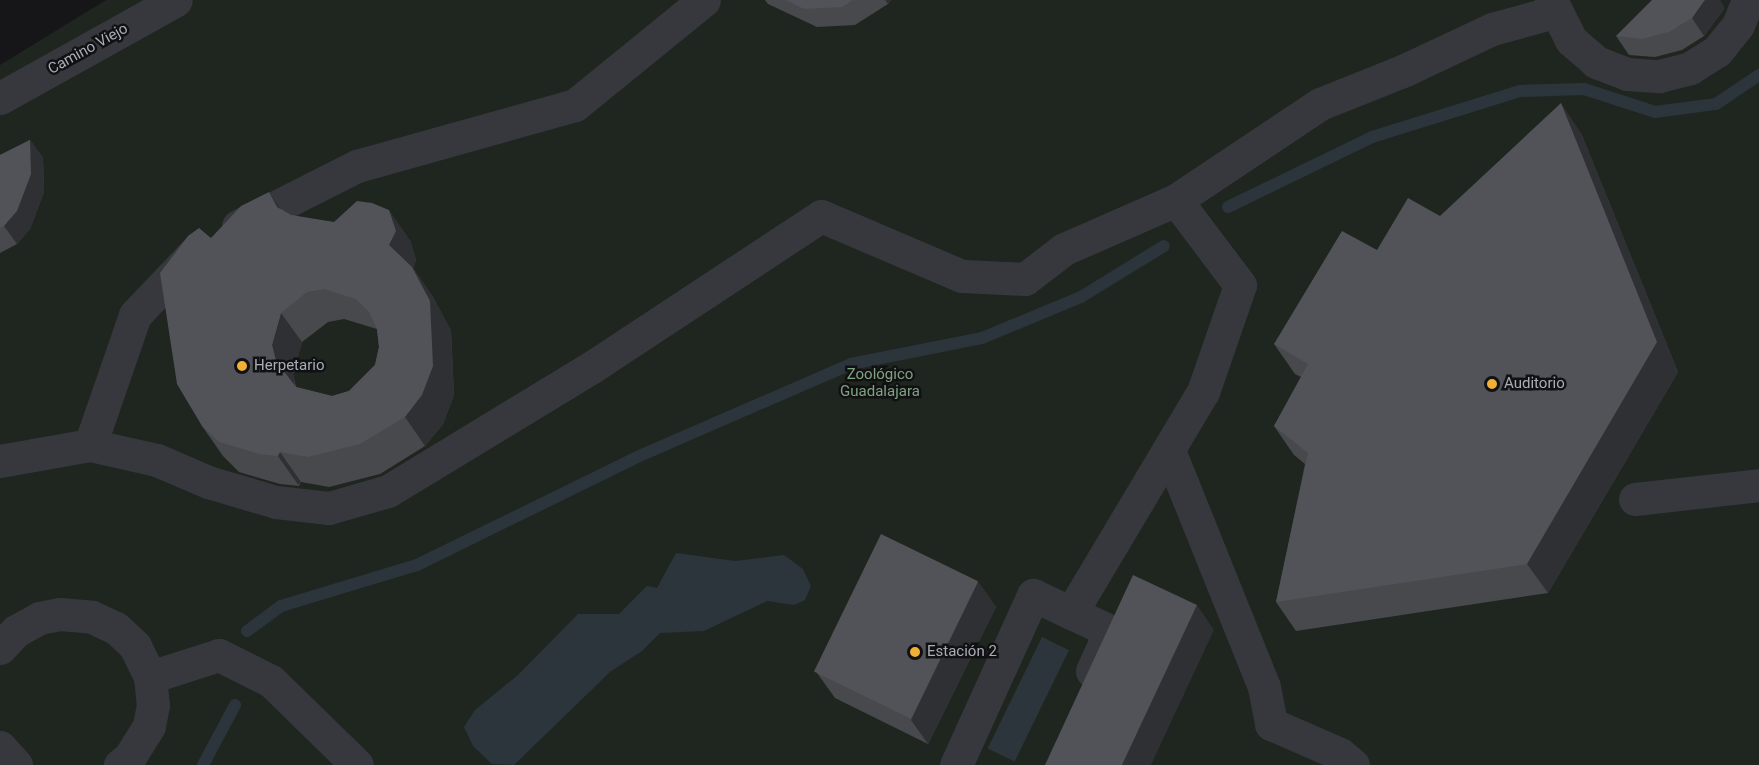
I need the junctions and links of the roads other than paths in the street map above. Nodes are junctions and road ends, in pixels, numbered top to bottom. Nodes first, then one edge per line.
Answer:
1 (176, 0) edge
2 (704, 0) edge
3 (1748, 0) edge
4 (1553, 6) edge
5 (0, 98) edge
6 (1176, 200) junction
7 (90, 445) junction
8 (1170, 453) junction
9 (0, 460) edge
10 (1759, 485) edge
11 (1635, 499) dead end
12 (1071, 613) junction
13 (0, 648) edge
14 (150, 677) junction
15 (1077, 703) edge
16 (0, 747) edge
17 (16, 765) edge
18 (120, 765) edge
19 (357, 765) edge
20 (957, 765) edge
21 (1353, 765) edge

1 - 5 street, Camino Viejo
2 - 7 street
3 - 4 street
4 - 6 street
6 - 7 street
6 - 8 street
7 - 9 street
8 - 12 street
8 - 21 street
10 - 11 street
12 - 15 street
12 - 20 street
13 - 14 street
14 - 18 street
14 - 19 street
16 - 17 street

